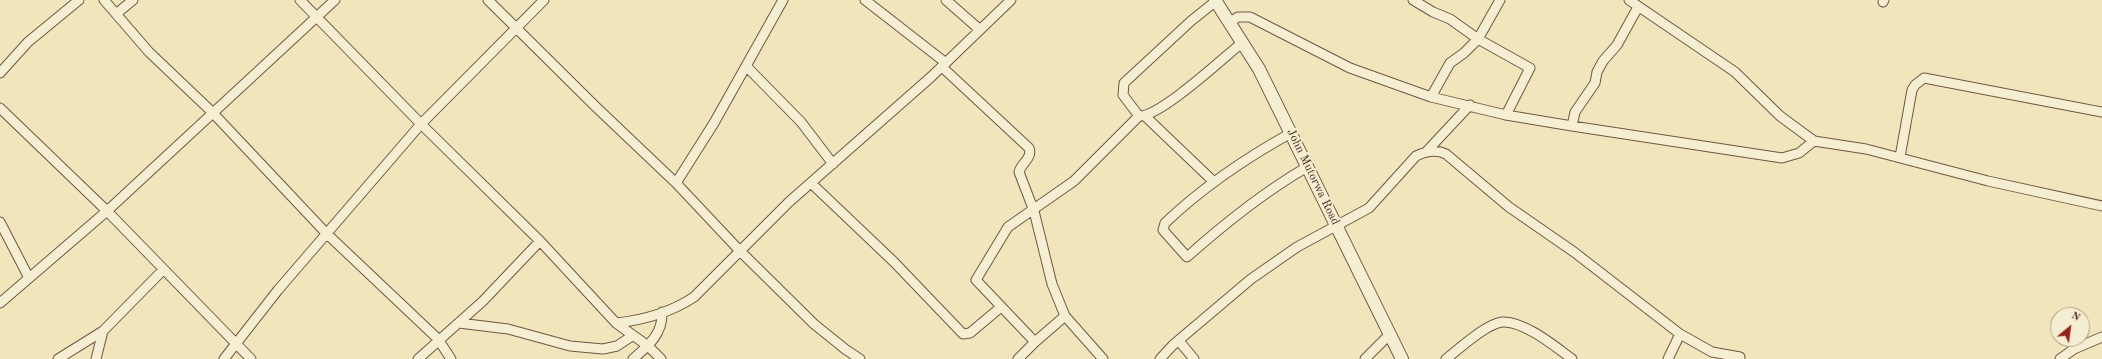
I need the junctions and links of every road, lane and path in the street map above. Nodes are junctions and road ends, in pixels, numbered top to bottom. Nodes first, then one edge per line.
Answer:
1 (79, 0) edge
2 (104, 0) edge
3 (133, 0) edge
4 (300, 0) edge
5 (335, 0) edge
6 (488, 0) edge
7 (544, 0) edge
8 (784, 0) edge
9 (865, 0) edge
10 (946, 0) edge
11 (1011, 0) edge
12 (1414, 0) edge
13 (1500, 0) edge
14 (1629, 0) edge
15 (1215, 1) edge
16 (1638, 7) junction
17 (116, 14) junction
18 (317, 16) junction
19 (1230, 22) junction
20 (516, 28) junction
21 (979, 30) junction
22 (1478, 39) junction
23 (1243, 42) junction
24 (944, 65) junction
25 (747, 67) junction
26 (0, 73) edge
27 (1431, 97) junction
28 (1470, 105) junction
29 (0, 108) edge
30 (212, 112) junction
31 (2102, 112) edge
32 (1506, 114) junction
33 (1143, 117) junction
34 (421, 124) junction
35 (1572, 126) junction
36 (1291, 133) junction
37 (1814, 141) junction
38 (1426, 152) junction
39 (1900, 157) junction
40 (833, 164) junction
41 (1307, 167) junction
42 (1213, 181) junction
43 (676, 183) junction
44 (811, 183) junction
45 (2102, 206) edge
46 (1034, 210) junction
47 (107, 211) junction
48 (0, 222) edge
49 (1337, 225) junction
50 (326, 233) junction
51 (540, 241) junction
52 (740, 251) junction
53 (163, 270) junction
54 (29, 278) junction
55 (0, 303) edge
56 (1001, 306) junction
57 (662, 312) junction
58 (1065, 316) junction
59 (616, 323) junction
60 (459, 324) junction
61 (102, 331) junction
62 (1390, 334) junction
63 (1680, 334) junction
64 (632, 336) junction
65 (2102, 337) edge
66 (438, 340) junction
67 (1179, 341) junction
68 (1035, 342) junction
69 (235, 343) junction
70 (648, 346) junction
71 (1740, 357) dead end
72 (58, 359) edge
73 (96, 359) edge
74 (224, 359) edge
75 (251, 359) edge
76 (418, 359) edge
77 (451, 359) edge
78 (633, 359) edge
79 (661, 359) edge
80 (860, 359) edge
81 (1018, 359) edge
82 (1103, 359) edge
83 (1160, 359) edge
84 (1194, 359) edge
85 (1365, 359) edge
86 (1402, 359) edge
87 (1446, 359) edge
88 (1572, 359) edge
89 (1668, 359) edge
90 (2060, 359) edge

1 - 26 street
2 - 17 street
3 - 17 street
4 - 18 street
5 - 18 street
6 - 20 street
7 - 20 street
8 - 25 street
9 - 24 street
10 - 21 street
11 - 21 street
12 - 22 street
13 - 22 street
14 - 16 street
15 - 19 street, John Mutorwa Road
15 - 33 street
16 - 35 street
16 - 37 street
17 - 30 street
18 - 30 street
18 - 34 street
19 - 23 street, John Mutorwa Road
19 - 27 street
20 - 34 street
20 - 43 street
21 - 24 street
22 - 27 street
22 - 32 street
23 - 33 street
23 - 36 street, John Mutorwa Road
24 - 40 street
24 - 46 street
25 - 40 street
25 - 43 street
27 - 28 street
28 - 32 street
28 - 38 street
29 - 47 street
30 - 47 street
30 - 50 street
31 - 39 street
32 - 35 street
33 - 42 street
33 - 46 street
34 - 50 street
34 - 51 street
35 - 37 street
36 - 41 street, John Mutorwa Road
36 - 42 street
37 - 39 street
38 - 49 street
38 - 63 street
39 - 45 street
40 - 44 street
41 - 42 street
41 - 49 street, John Mutorwa Road
43 - 52 street
44 - 52 street
44 - 56 street
46 - 56 street
46 - 58 street
47 - 53 street
47 - 54 street
48 - 54 street
49 - 62 street, John Mutorwa Road
49 - 67 street
50 - 66 street
50 - 69 street
51 - 59 street
51 - 60 street
52 - 57 street
52 - 80 street
53 - 61 street
53 - 69 street
54 - 55 street
56 - 68 street
57 - 59 street
57 - 70 street
58 - 68 street
58 - 82 street
59 - 64 street
60 - 64 street
60 - 66 street
61 - 72 street
61 - 73 street
62 - 85 street
62 - 86 street, John Mutorwa Road
63 - 71 street
63 - 89 street
64 - 70 street
65 - 90 street
66 - 76 street
66 - 77 street
67 - 83 street
67 - 84 street
68 - 81 street
69 - 74 street
69 - 75 street
70 - 78 street
70 - 79 street
87 - 88 street

